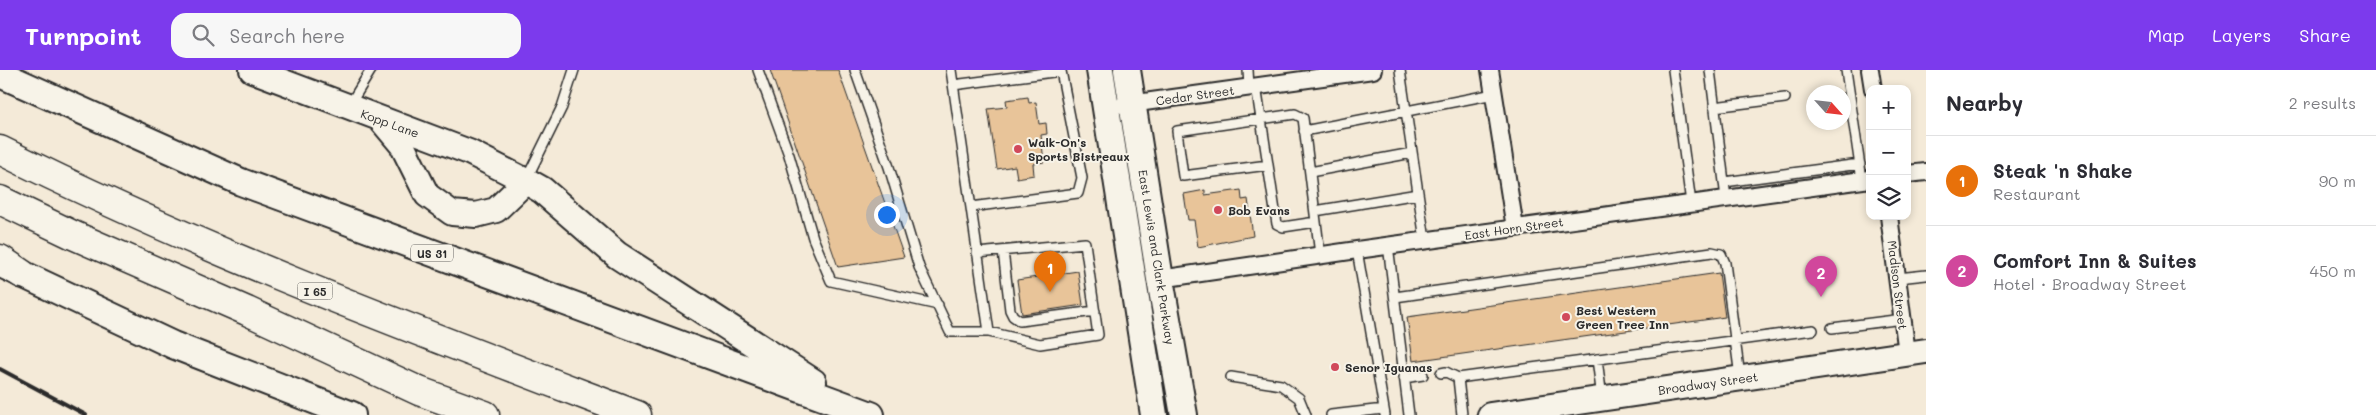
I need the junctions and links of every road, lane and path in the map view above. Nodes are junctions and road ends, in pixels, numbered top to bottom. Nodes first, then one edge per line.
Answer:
1 (252, 70) edge
2 (371, 70) edge
3 (574, 70) edge
4 (758, 70) edge
5 (854, 70) edge
6 (951, 70) edge
7 (1061, 70) edge
8 (1100, 70) edge
9 (1127, 70) edge
10 (1248, 70) edge
11 (1373, 70) edge
12 (1400, 70) edge
13 (1490, 70) edge
14 (1673, 70) edge
15 (1710, 70) edge
16 (1846, 70) edge
17 (1870, 70) edge
18 (0, 74) edge
19 (953, 85) junction
20 (1872, 85) edge
21 (1253, 87) junction
22 (1494, 94) junction
23 (1785, 98) dead end
24 (1132, 104) junction
25 (348, 107) junction
26 (1106, 107) junction
27 (1714, 107) junction
28 (1406, 111) junction
29 (1261, 118) junction
30 (381, 120) junction
31 (1304, 130) junction
32 (0, 150) edge
33 (1412, 153) junction
34 (1268, 165) junction
35 (1310, 172) junction
36 (1794, 172) junction
37 (1926, 172) edge
38 (1864, 174) edge
39 (1911, 174) edge
40 (526, 181) junction
41 (1724, 182) junction
42 (1796, 189) junction
43 (1418, 194) junction
44 (1726, 198) junction
45 (0, 200) edge
46 (1691, 203) junction
47 (971, 207) junction
48 (1314, 211) junction
49 (1890, 220) edge
50 (1316, 222) junction
51 (1515, 228) junction
52 (1425, 240) junction
53 (1388, 245) junction
54 (1357, 250) junction
55 (1003, 251) junction
56 (977, 253) junction
57 (1320, 255) junction
58 (7, 265) edge
59 (1926, 274) edge
60 (1898, 278) junction
61 (1160, 279) junction
62 (1395, 297) junction
63 (938, 306) junction
64 (1095, 311) junction
65 (1903, 320) junction
66 (1832, 328) dead end
67 (1813, 330) dead end
68 (988, 332) junction
69 (1735, 340) junction
70 (1916, 352) edge
71 (1597, 359) junction
72 (1147, 370) junction
73 (1442, 373) dead end
74 (1423, 375) dead end
75 (1230, 377) dead end
76 (1404, 378) junction
77 (1458, 378) junction
78 (1740, 378) junction
79 (1602, 398) junction
80 (1384, 412) edge
81 (865, 413) edge
82 (352, 415) edge
83 (485, 415) edge
84 (637, 415) edge
85 (1138, 415) edge
86 (1154, 415) edge
87 (1184, 415) edge
88 (1306, 415) edge
89 (1331, 415) edge
90 (1409, 415) edge
91 (1462, 415) edge
92 (1490, 415) edge
93 (1495, 415) edge

1 - 25 street, Kopp Lane
2 - 25 lane
3 - 40 lane
4 - 63 lane
5 - 63 lane
6 - 19 lane
7 - 19 lane
7 - 47 lane
8 - 26 main road
9 - 24 main road, East Lewis and Clark Parkway
10 - 21 lane
11 - 21 street, Cedar Street
12 - 28 lane
13 - 22 street
14 - 46 lane
15 - 27 lane
16 - 38 lane
17 - 20 street
18 - 81 main road, US 31
19 - 47 lane
21 - 24 street, Cedar Street
21 - 29 lane
22 - 28 lane
22 - 51 street
23 - 27 lane
24 - 26 street, Cedar Street
24 - 61 main road, East Lewis and Clark Parkway
25 - 30 street, Kopp Lane
26 - 72 main road
27 - 41 lane
28 - 31 lane
28 - 33 lane
29 - 31 lane
29 - 34 lane
29 - 34 lane
30 - 40 street, Kopp Lane
30 - 40 street
31 - 35 lane
32 - 84 highway, I 65
33 - 35 lane
33 - 43 lane
34 - 50 lane
35 - 48 lane
36 - 38 lane
36 - 41 lane
36 - 42 lane
37 - 39 street
38 - 42 street, East Horn Street
40 - 81 main road
41 - 44 lane
42 - 44 street, East Horn Street
43 - 48 lane
43 - 52 lane
44 - 46 street, East Horn Street
45 - 83 highway
46 - 51 street, East Horn Street
47 - 56 lane
48 - 50 lane
49 - 60 street, Madison Street
50 - 57 lane
51 - 52 street, East Horn Street
52 - 53 street, East Horn Street
53 - 54 street, East Horn Street
53 - 62 lane
54 - 57 street, East Horn Street
54 - 80 lane
55 - 56 lane
55 - 64 lane
55 - 64 lane
56 - 68 lane
57 - 61 street, East Horn Street
58 - 82 main road
59 - 60 lane
60 - 65 street, Madison Street
61 - 87 main road, East Lewis and Clark Parkway
62 - 69 lane
62 - 76 lane
63 - 68 lane
64 - 68 lane
65 - 66 lane
65 - 70 street, Madison Street
67 - 69 lane
69 - 71 lane
69 - 78 lane
70 - 78 street, Broadway Street
71 - 77 lane
71 - 79 lane
72 - 85 main road
72 - 86 main road
73 - 77 lane
74 - 76 lane
75 - 88 lane
76 - 90 lane
77 - 91 lane
78 - 79 street, Broadway Street
79 - 93 street, Broadway Street
80 - 89 lane
92 - 93 street, Broadway Street

